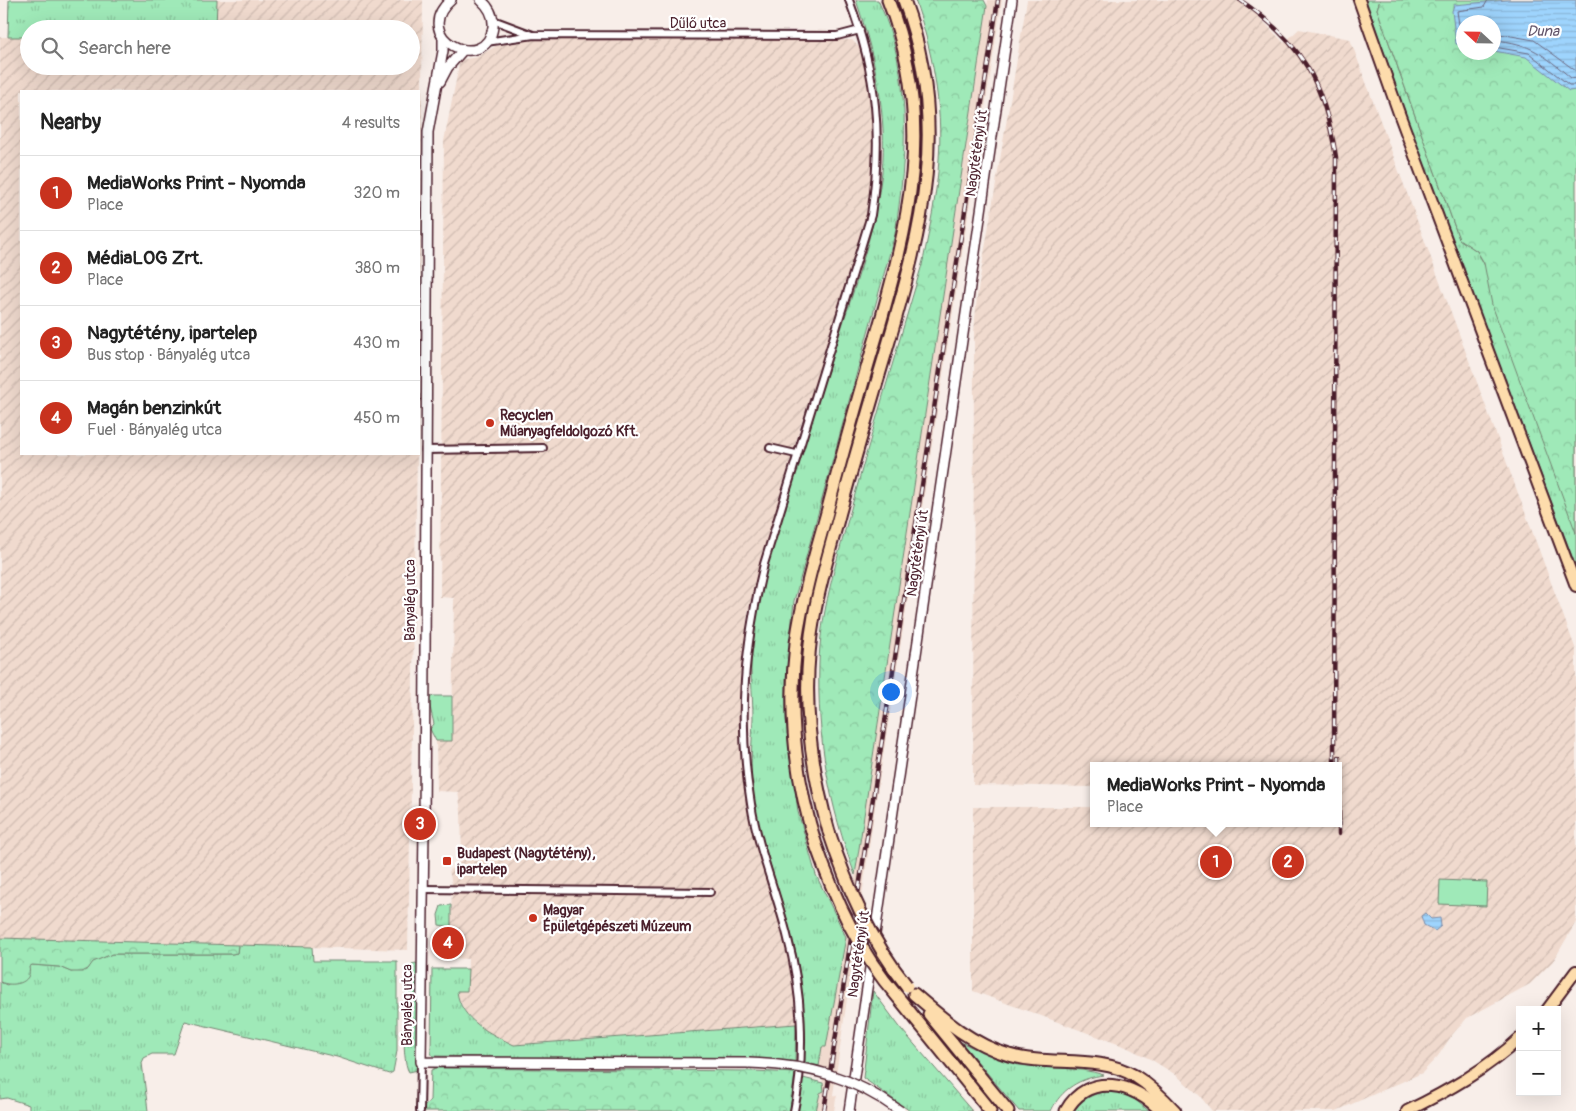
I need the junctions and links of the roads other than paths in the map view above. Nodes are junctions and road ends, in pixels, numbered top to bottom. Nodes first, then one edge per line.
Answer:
1 (481, 0) edge
2 (494, 0) edge
3 (849, 0) edge
4 (888, 0) edge
5 (904, 0) edge
6 (1012, 0) edge
7 (1359, 0) edge
8 (447, 2) edge
9 (492, 16) junction
10 (860, 30) junction
11 (534, 35) junction
12 (443, 38) junction
13 (486, 42) junction
14 (463, 50) junction
15 (435, 90) junction
16 (543, 448) dead end
17 (770, 448) dead end
18 (425, 450) junction
19 (796, 454) junction
20 (1576, 586) edge
21 (423, 889) junction
22 (710, 892) dead end
23 (1576, 971) edge
24 (910, 990) junction
25 (1550, 1006) edge
26 (1516, 1042) edge
27 (421, 1062) junction
28 (420, 1111) edge
29 (794, 1111) edge
30 (849, 1111) edge
31 (900, 1111) edge
32 (990, 1111) edge
33 (1008, 1111) edge
34 (1066, 1111) edge
35 (1160, 1111) edge
36 (1175, 1111) edge
37 (1407, 1111) edge

1 - 9 street
2 - 9 street
3 - 10 street
4 - 32 highway, bridge
5 - 24 highway, bridge
6 - 30 street, Nagytétényi út
7 - 20 main road
8 - 12 street, Bányalég utca
9 - 11 street, Dűlő utca
9 - 13 street
10 - 11 street, Dűlő utca
10 - 19 street
11 - 13 street, Dűlő utca
12 - 14 street
12 - 15 street, Bányalég utca
13 - 14 street
14 - 15 street, Bányalég utca
15 - 18 street, Bányalég utca
16 - 18 street
17 - 19 street
18 - 21 street, Bányalég utca
19 - 29 street
21 - 22 street
21 - 27 street, Bányalég utca
23 - 25 main road
24 - 33 highway
24 - 36 highway
26 - 37 main road
27 - 28 street, Bányalég utca
27 - 31 street, bridge
34 - 35 highway

